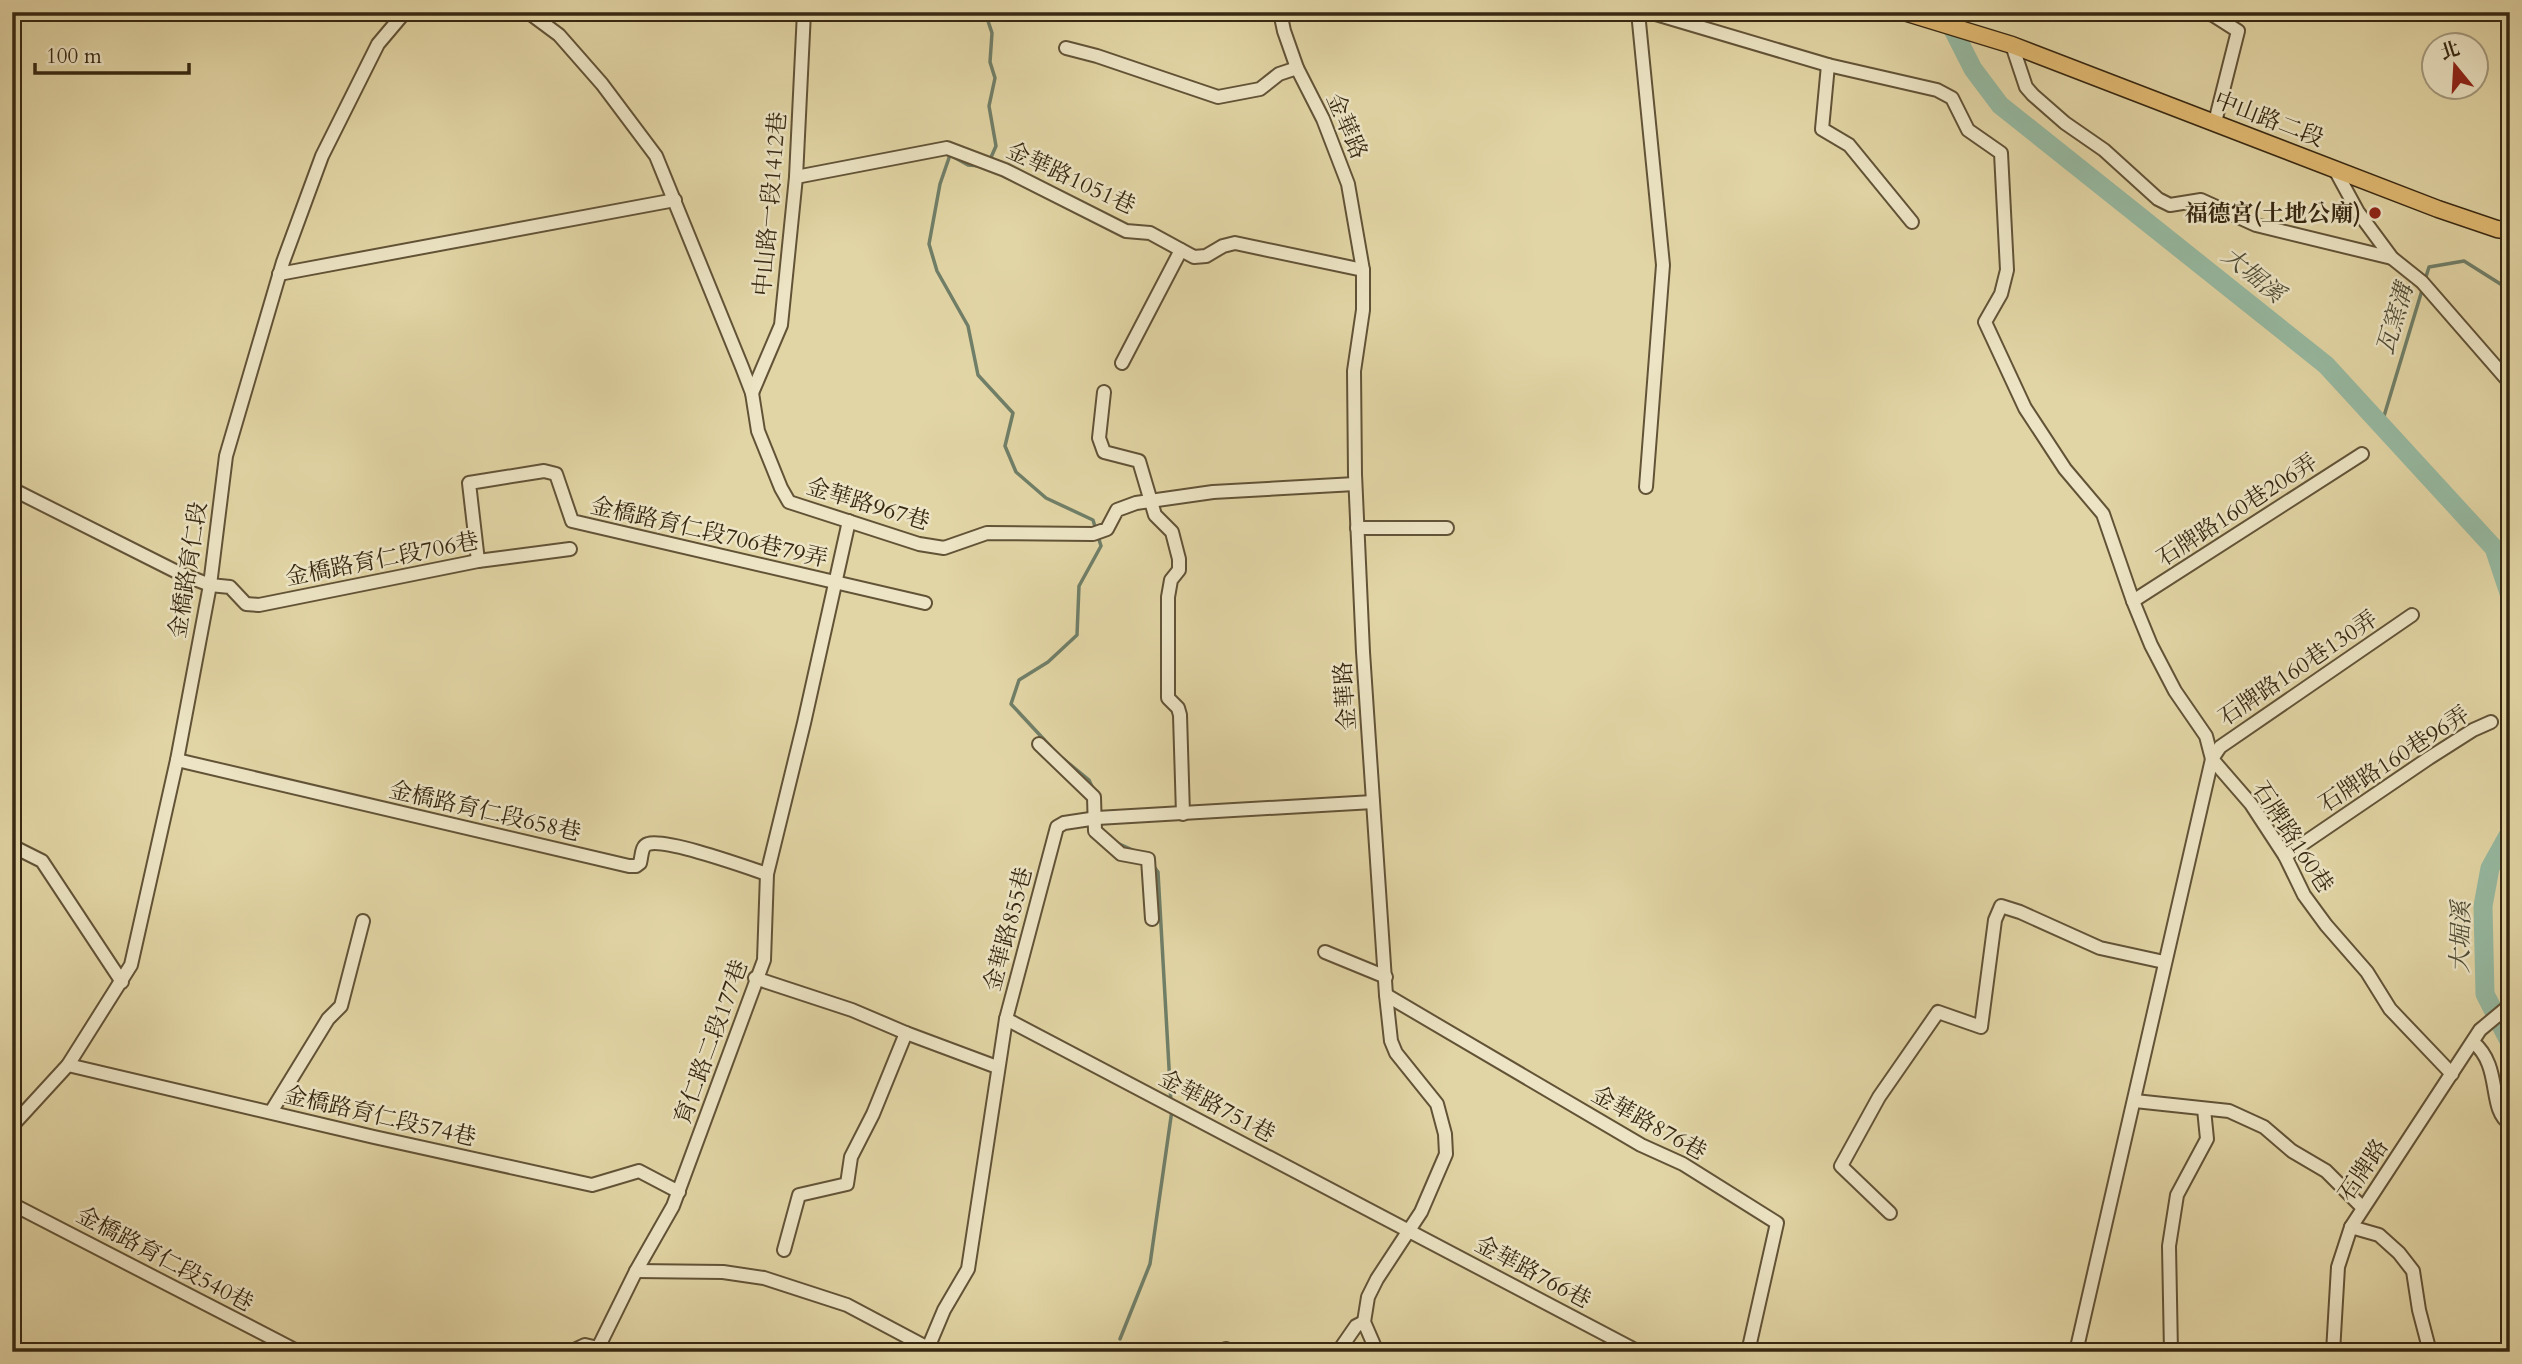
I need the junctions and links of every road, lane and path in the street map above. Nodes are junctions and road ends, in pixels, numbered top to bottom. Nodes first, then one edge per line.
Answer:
1 (405, 12) edge
2 (528, 12) edge
3 (804, 12) edge
4 (1280, 12) edge
5 (1638, 12) edge
6 (1649, 12) edge
7 (1904, 12) edge
8 (2203, 12) edge
9 (2012, 45) junction
10 (1066, 48) dead end
11 (1828, 65) junction
12 (1297, 68) junction
13 (2215, 122) junction
14 (2334, 168) junction
15 (796, 177) junction
16 (675, 200) junction
17 (1912, 222) dead end
18 (2510, 231) edge
19 (1181, 250) junction
20 (2392, 258) junction
21 (1363, 270) junction
22 (279, 274) junction
23 (1122, 363) dead end
24 (2510, 383) edge
25 (1104, 392) dead end
26 (752, 393) junction
27 (2362, 454) dead end
28 (1355, 484) junction
29 (1646, 487) dead end
30 (12, 489) edge
31 (1150, 502) junction
32 (849, 521) junction
33 (1357, 528) junction
34 (1447, 528) dead end
35 (570, 549) dead end
36 (478, 561) junction
37 (835, 583) junction
38 (210, 585) junction
39 (2133, 601) junction
40 (925, 603) dead end
41 (2412, 615) dead end
42 (2491, 722) dead end
43 (1039, 744) dead end
44 (2212, 759) junction
45 (177, 760) junction
46 (1373, 802) junction
47 (1183, 814) junction
48 (1099, 818) junction
49 (12, 846) edge
50 (2285, 856) junction
51 (766, 874) junction
52 (1152, 919) dead end
53 (363, 921) dead end
54 (1325, 952) dead end
55 (2164, 962) junction
56 (1385, 977) junction
57 (755, 978) junction
58 (122, 982) junction
59 (1386, 995) junction
60 (2510, 1004) edge
61 (1006, 1019) junction
62 (906, 1032) junction
63 (2473, 1042) junction
64 (68, 1065) junction
65 (997, 1066) junction
66 (2452, 1074) junction
67 (2135, 1101) junction
68 (2204, 1109) junction
69 (271, 1112) junction
70 (2510, 1124) edge
71 (12, 1126) edge
72 (679, 1192) junction
73 (12, 1204) edge
74 (2362, 1207) junction
75 (1890, 1213) dead end
76 (2351, 1227) junction
77 (1408, 1230) junction
78 (784, 1250) dead end
79 (636, 1271) junction
80 (1364, 1322) junction
81 (600, 1350) edge
82 (929, 1350) edge
83 (299, 1352) edge
84 (570, 1352) edge
85 (1218, 1352) edge
86 (1234, 1352) edge
87 (1338, 1352) edge
88 (1377, 1352) edge
89 (1639, 1352) edge
90 (1748, 1352) edge
91 (2076, 1352) edge
92 (2171, 1352) edge
93 (2333, 1352) edge
94 (2430, 1352) edge

1 - 22 street, 金橋路育仁段
2 - 16 street, 金華路967巷
3 - 15 street, 中山路一段1412巷
4 - 12 street, 金華路
5 - 29 street
6 - 11 street
7 - 9 main road, 中山路二段
8 - 13 street
9 - 13 main road, 中山路二段
9 - 20 street
10 - 12 street
11 - 17 street
11 - 39 street, 石牌路160巷
12 - 21 street, 金華路
13 - 14 main road, 中山路二段
14 - 18 main road, 中山路二段
14 - 20 street
15 - 19 street, 金華路1051巷
15 - 26 street, 中山路一段1412巷
16 - 22 street
16 - 26 street, 金華路967巷
19 - 21 street, 金華路1051巷
19 - 23 street
20 - 24 street
21 - 28 street, 金華路
22 - 38 street, 金橋路育仁段
25 - 31 street
26 - 32 street, 金華路967巷
27 - 39 street, 石牌路160巷206弄
28 - 31 street, 金華路967巷
28 - 33 street, 金華路
30 - 38 street, 金橋路育仁段706巷
31 - 32 street, 金華路967巷
31 - 47 street
32 - 37 street, 育仁路二段177巷
33 - 34 street
33 - 46 street, 金華路
35 - 36 street, 金橋路育仁段706巷
36 - 37 street, 金橋路育仁段706巷79弄
36 - 38 street, 金橋路育仁段706巷
37 - 40 street, 金橋路育仁段706巷79弄
37 - 51 street, 育仁路二段177巷
38 - 45 street, 金橋路育仁段
39 - 44 street, 石牌路160巷
41 - 44 street, 石牌路160巷130弄
42 - 50 street, 石牌路160巷96弄
43 - 48 street
44 - 50 street, 石牌路160巷
44 - 55 street
45 - 51 street, 金橋路育仁段658巷
45 - 58 street, 金橋路育仁段
46 - 47 street, 金華路855巷
46 - 56 street, 金華路
47 - 48 street, 金華路855巷
48 - 52 street
48 - 61 street, 金華路855巷
49 - 58 street
50 - 66 street, 石牌路160巷
51 - 57 street, 育仁路二段177巷
53 - 69 street
54 - 56 street
55 - 67 street
55 - 75 street
56 - 59 street, 金華路
57 - 62 street
57 - 72 street, 育仁路二段177巷
58 - 64 street, 金橋路育仁段
59 - 77 street, 金華路
59 - 90 street, 金華路876巷
60 - 63 street, 石牌路
61 - 65 street, 金華路855巷
61 - 77 street, 金華路751巷
62 - 65 street
62 - 78 street
63 - 66 street, 石牌路
63 - 70 street
64 - 69 street, 金橋路育仁段574巷
64 - 71 street, 金橋路育仁段
65 - 82 street, 金華路855巷
66 - 74 street, 石牌路
67 - 68 street
67 - 91 street
68 - 74 street
68 - 92 street
69 - 72 street, 金橋路育仁段574巷
72 - 79 street, 育仁路二段177巷
73 - 83 street, 金橋路育仁段540巷
74 - 76 street, 石牌路
76 - 93 street, 石牌路
76 - 94 street
77 - 80 street, 金華路
77 - 89 street, 金華路766巷
79 - 81 street, 育仁路二段177巷
79 - 82 street
80 - 87 street
80 - 88 street
81 - 84 street
85 - 86 street

